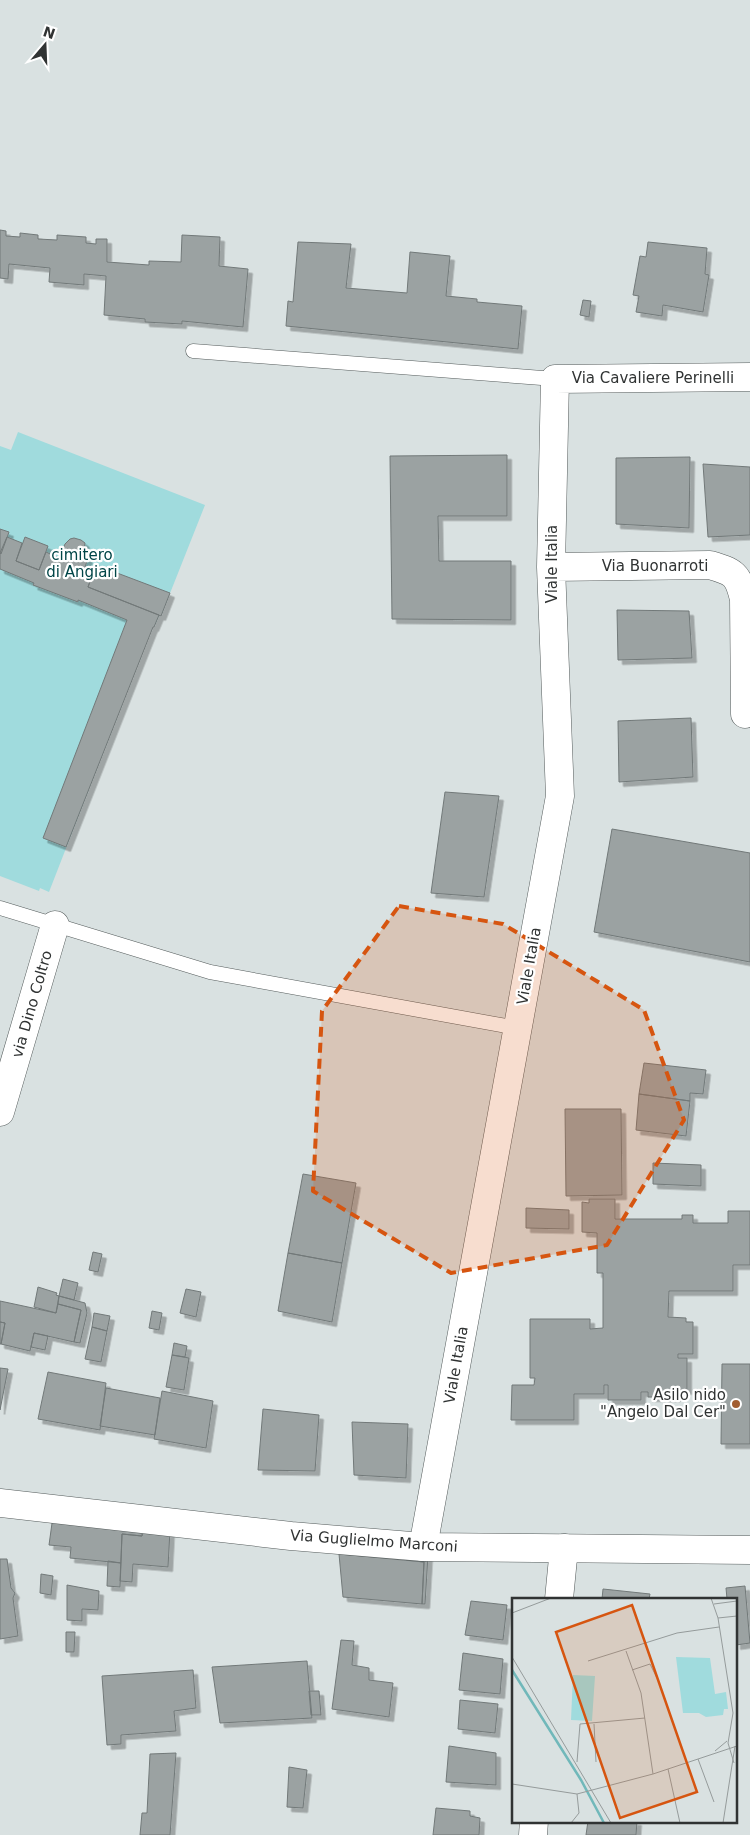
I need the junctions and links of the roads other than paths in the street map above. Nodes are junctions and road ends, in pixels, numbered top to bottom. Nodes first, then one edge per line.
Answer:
1 (193, 351) dead end
2 (750, 377) edge
3 (555, 379) junction
4 (551, 566) junction
5 (744, 714) dead end
6 (0, 908) edge
7 (55, 925) junction
8 (517, 1028) junction
9 (0, 1112) edge
10 (0, 1503) edge
11 (423, 1547) junction
12 (564, 1548) junction
13 (750, 1550) edge
14 (559, 1598) edge
15 (534, 1822) edge
16 (533, 1835) edge

1 - 3 lane
2 - 3 street, Via Cavaliere Perinelli
3 - 4 street, Viale Italia
4 - 5 street, Via Buonarroti
4 - 8 street, Viale Italia
6 - 7 lane
7 - 8 lane
7 - 9 street, via Dino Coltro
8 - 11 street, Viale Italia
10 - 11 street, Via Guglielmo Marconi
11 - 12 street, Via Guglielmo Marconi
12 - 13 street, Via Guglielmo Marconi
12 - 14 street
15 - 16 street

